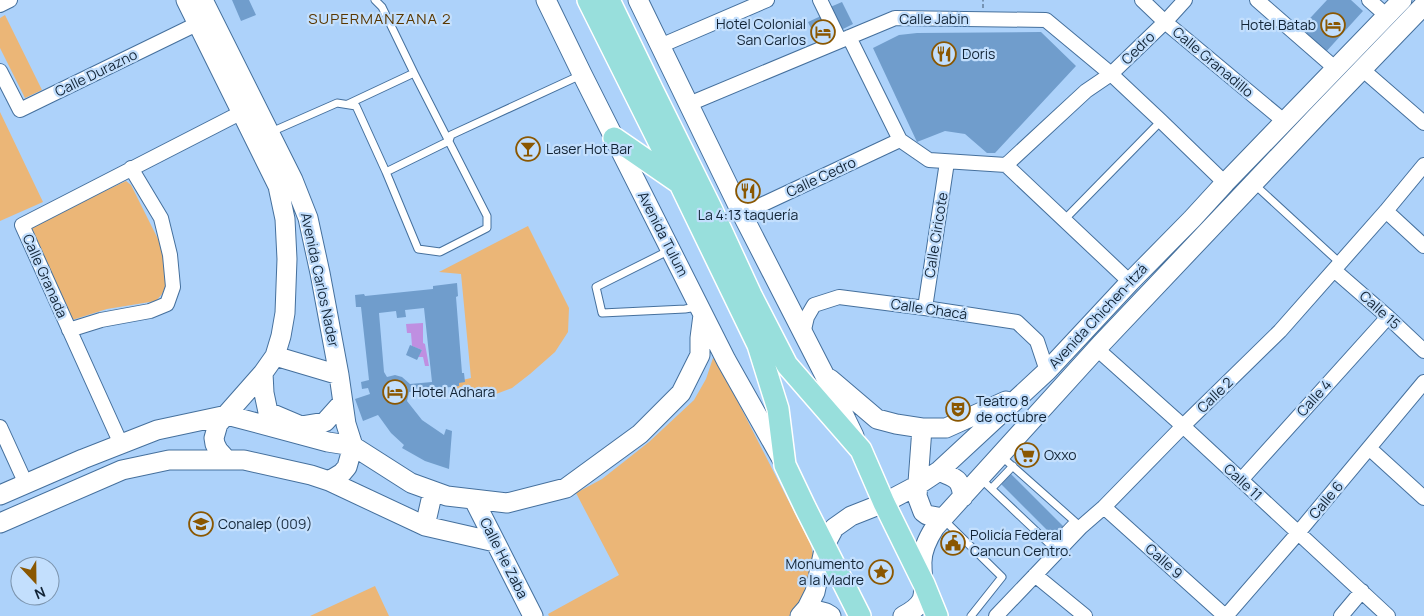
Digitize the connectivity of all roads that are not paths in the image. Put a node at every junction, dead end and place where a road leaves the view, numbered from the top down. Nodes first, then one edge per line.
1 (10, 0) edge
2 (186, 0) edge
3 (203, 0) edge
4 (375, 0) edge
5 (546, 0) edge
6 (588, 0) edge
7 (609, 0) edge
8 (638, 0) edge
9 (767, 0) edge
10 (820, 0) edge
11 (1142, 0) edge
12 (1185, 0) edge
13 (1257, 0) edge
14 (1369, 0) edge
15 (1402, 0) edge
16 (0, 5) edge
17 (1424, 5) edge
18 (1387, 16) junction
19 (205, 20) junction
20 (1165, 22) junction
21 (844, 39) junction
22 (1364, 40) junction
23 (660, 46) junction
24 (1379, 52) junction
25 (1336, 69) junction
26 (1363, 70) junction
27 (0, 71) edge
28 (414, 73) junction
29 (582, 74) junction
30 (1110, 74) junction
31 (348, 104) junction
32 (688, 104) junction
33 (249, 109) junction
34 (1161, 121) junction
35 (1285, 122) junction
36 (1424, 123) edge
37 (262, 136) junction
38 (614, 138) junction
39 (900, 140) junction
40 (449, 141) junction
41 (948, 162) junction
42 (1424, 164) edge
43 (1006, 165) junction
44 (131, 168) junction
45 (386, 172) junction
46 (1225, 183) junction
47 (1253, 183) junction
48 (680, 184) junction
49 (1386, 210) junction
50 (742, 214) junction
51 (1192, 219) junction
52 (1064, 220) junction
53 (1207, 232) junction
54 (1424, 246) edge
55 (670, 250) junction
56 (317, 256) junction
57 (287, 259) junction
58 (1337, 266) junction
59 (1130, 282) junction
60 (925, 308) junction
61 (702, 311) junction
62 (1388, 317) junction
63 (69, 330) junction
64 (803, 334) junction
65 (1097, 349) junction
66 (1424, 351) edge
67 (275, 356) junction
68 (1048, 371) junction
69 (264, 373) junction
70 (824, 374) junction
71 (339, 375) junction
72 (1424, 382) edge
73 (1021, 394) junction
74 (342, 403) junction
75 (227, 414) junction
76 (1183, 426) junction
77 (0, 427) edge
78 (922, 428) junction
79 (121, 444) junction
80 (353, 446) junction
81 (1369, 448) junction
82 (861, 450) junction
83 (227, 460) junction
84 (1007, 460) junction
85 (785, 465) junction
86 (939, 471) junction
87 (1241, 480) junction
88 (329, 481) junction
89 (986, 483) junction
90 (26, 484) junction
91 (918, 485) junction
92 (433, 491) junction
93 (0, 495) edge
94 (963, 497) junction
95 (1424, 498) edge
96 (474, 500) junction
97 (884, 503) junction
98 (1104, 507) junction
99 (943, 518) junction
100 (0, 523) edge
101 (1077, 524) junction
102 (425, 526) junction
103 (1298, 533) junction
104 (495, 542) junction
105 (825, 545) junction
106 (1054, 548) junction
107 (1035, 575) junction
108 (924, 584) junction
109 (1362, 591) junction
110 (803, 612) edge
111 (533, 616) edge
112 (831, 616) edge
113 (860, 616) edge
114 (903, 616) edge
115 (936, 616) edge
116 (971, 616) edge
117 (996, 616) edge
118 (1085, 616) edge
119 (1225, 616) edge
120 (1341, 616) edge
121 (1388, 616) edge

1 - 16 street
2 - 19 street, Avenida Carlos Nader
3 - 19 street, Avenida Carlos Nader
4 - 28 lane
5 - 29 street, Avenida Tulum
6 - 48 main road, Avenida Tulum
7 - 82 main road
8 - 23 street
9 - 23 street
10 - 21 street
11 - 20 street, Calle Granadillo
12 - 20 street, Cedro
13 - 25 street
14 - 18 street
15 - 18 street, Avenida Chichen-Itzá
17 - 24 street, Avenida Chichen-Itzá
18 - 22 street, Avenida Chichen-Itzá
19 - 27 street, Calle Durazno
19 - 33 street, Avenida Carlos Nader
20 - 30 street, Cedro
20 - 35 street, Calle Granadillo
21 - 30 street, Calle Jabin
21 - 32 street
21 - 39 street
22 - 24 street
22 - 25 street, Avenida Chichen-Itzá
23 - 32 street
24 - 26 street, Avenida Chichen-Itzá
25 - 35 street, Avenida Chichen-Itzá
26 - 36 street
26 - 47 street, Avenida Chichen-Itzá
28 - 31 lane
28 - 40 lane
29 - 38 street, Avenida Tulum
29 - 40 lane
30 - 34 street, Calle Jabin
30 - 43 street
31 - 37 lane
31 - 45 lane
32 - 50 street
33 - 37 street, Avenida Carlos Nader
33 - 44 street, Calle Granada
34 - 46 street, Calle Jabin
34 - 52 lane
35 - 46 street, Avenida Chichen-Itzá
37 - 56 street, Avenida Carlos Nader
37 - 57 street, Avenida Carlos Nader
38 - 48 main road
38 - 55 street, Avenida Tulum
39 - 41 street
39 - 50 street, Calle Cedro
40 - 45 lane
40 - 45 lane
41 - 43 street
41 - 60 street, Calle Ciricote
42 - 49 street, Calle 2
43 - 52 street
44 - 63 street, Calle Granada
44 - 63 street, Calle Granada
46 - 51 street, Avenida Chichen-Itzá
47 - 53 street, Avenida Chichen-Itzá
47 - 58 lane
48 - 85 main road, Avenida Tulum
49 - 54 street
49 - 58 street, Calle 2
50 - 64 street
51 - 53 street
51 - 59 street, Avenida Chichen-Itzá
52 - 59 street
53 - 65 street, Avenida Chichen-Itzá
55 - 61 street, Avenida Tulum
55 - 61 lane
56 - 57 street
56 - 71 street, Avenida Carlos Nader
57 - 67 street, Avenida Carlos Nader
58 - 62 street, Calle 15
58 - 76 street, Calle 2
59 - 68 street, Avenida Chichen-Itzá
60 - 64 street, Calle Chacá
60 - 68 street, Calle Chacá
61 - 85 street, Avenida Tulum
61 - 96 street
62 - 66 street, Calle 15
62 - 87 street, Calle 4
63 - 79 street, Calle Granada
64 - 70 street
65 - 76 street, Calle 11
65 - 84 street, Avenida Chichen-Itzá
67 - 69 street, Avenida Carlos Nader
67 - 71 street
68 - 73 street, Avenida Chichen-Itzá
69 - 74 street
69 - 75 street, Avenida Carlos Nader
70 - 78 street
70 - 82 street
71 - 74 street, Avenida Carlos Nader
72 - 81 street, Calle 6
73 - 78 street
73 - 86 street, Avenida Chichen-Itzá
74 - 80 street, Avenida Carlos Nader
75 - 79 street
75 - 80 street
75 - 83 street, Avenida Carlos Nader
76 - 87 street, Calle 11
76 - 98 street, Calle 2
77 - 90 street
78 - 91 street
79 - 90 street
80 - 88 street
80 - 92 street
81 - 95 street
81 - 103 street, Calle 6
82 - 97 main road
83 - 88 street
83 - 100 street
84 - 89 street, Avenida Chichen-Itzá
84 - 101 lane
85 - 105 main road, Avenida Tulum
86 - 91 street, Avenida Chichen-Itzá
86 - 94 street
87 - 103 street, Calle 11
88 - 102 street
89 - 94 street, Avenida Chichen-Itzá
89 - 106 lane
90 - 93 street
91 - 97 street, Avenida Chichen-Itzá
91 - 99 street
92 - 96 street
92 - 102 street
94 - 99 street, Avenida Chichen-Itzá
96 - 104 street, Calle He Zaba
97 - 105 street, Avenida Chichen-Itzá
97 - 108 main road
98 - 101 street, Calle 2
98 - 119 street, Calle 9
99 - 108 street, Avenida Chichen-Itzá
99 - 116 lane
101 - 106 street, Calle 2
102 - 104 street
103 - 109 street, Calle 11
103 - 119 street, Calle 6
104 - 111 street, Calle He Zaba
105 - 110 street, Avenida Chichen-Itzá
105 - 113 main road, Avenida Tulum
106 - 107 street, Calle 2
107 - 117 street, Calle 2
107 - 118 street
108 - 114 street, Avenida Chichen-Itzá
108 - 115 main road
109 - 120 street
109 - 121 street, Calle 11
110 - 112 street

